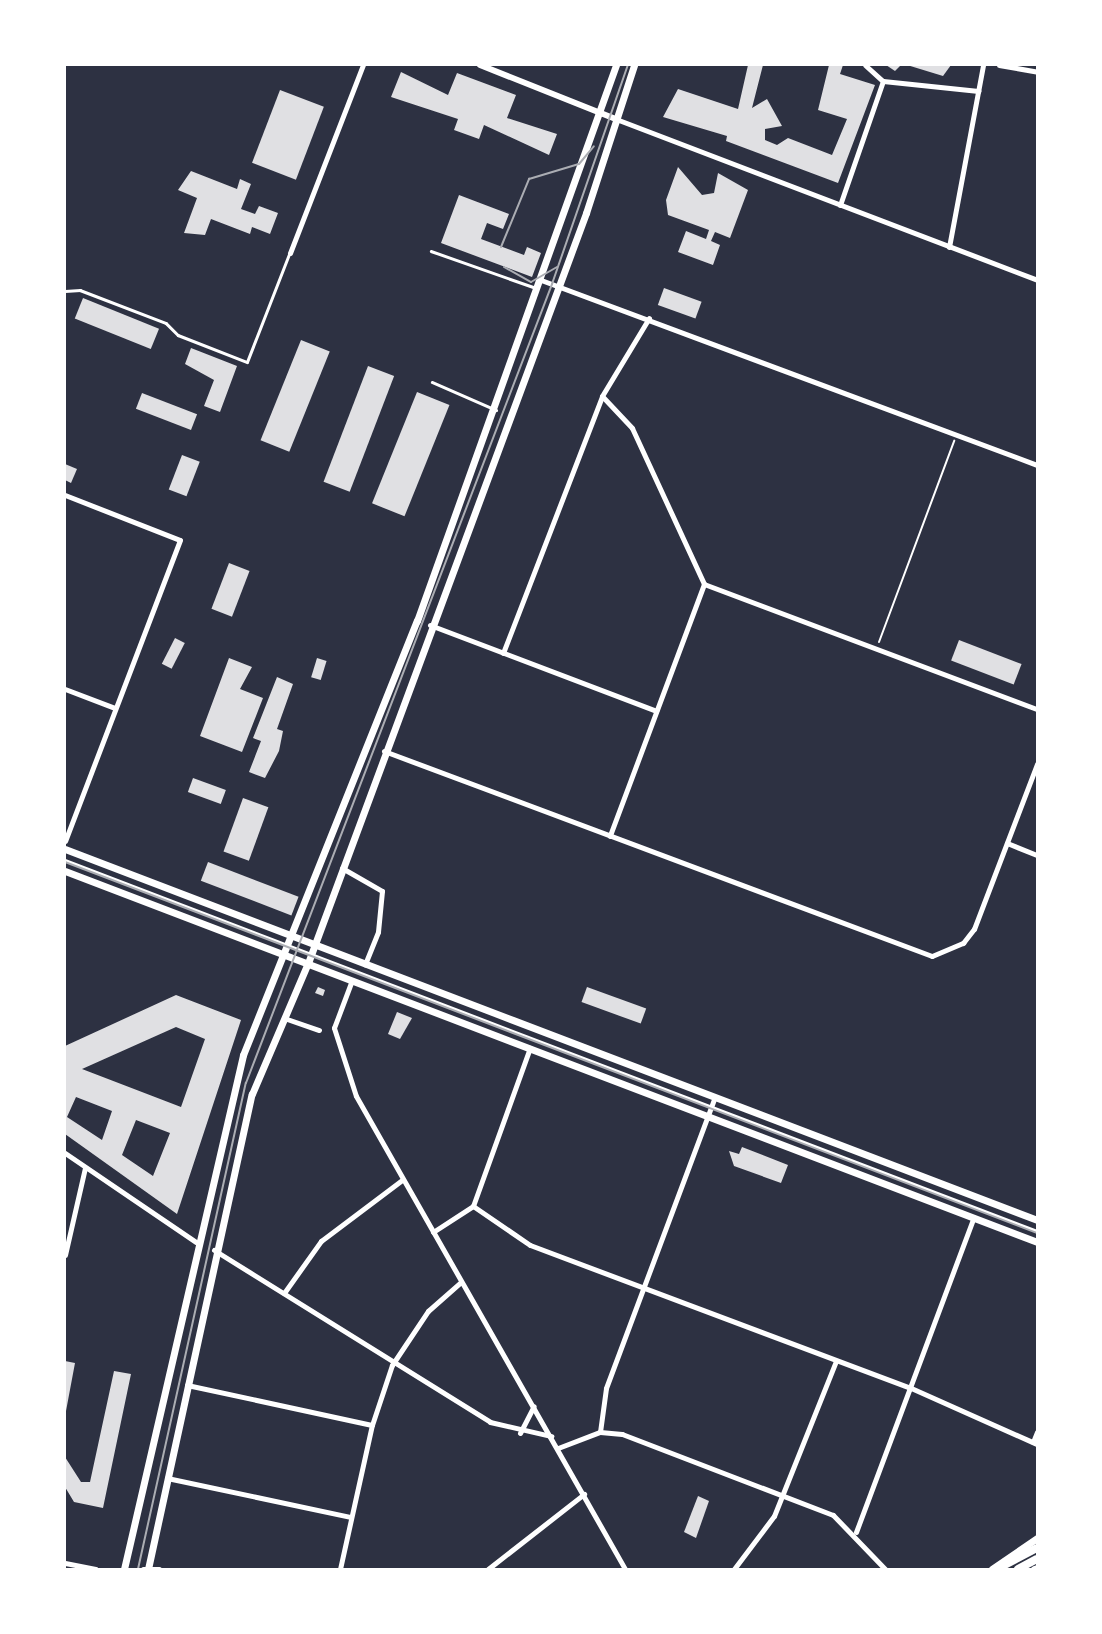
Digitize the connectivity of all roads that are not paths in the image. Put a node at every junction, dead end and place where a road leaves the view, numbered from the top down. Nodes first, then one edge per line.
1 (363, 65) edge
2 (480, 65) edge
3 (616, 65) edge
4 (634, 65) edge
5 (865, 65) edge
6 (983, 65) edge
7 (999, 65) edge
8 (1037, 72) edge
9 (883, 81) junction
10 (978, 91) junction
11 (598, 112) junction
12 (616, 119) junction
13 (840, 205) junction
14 (949, 247) junction
15 (431, 251) dead end
16 (290, 253) joint
17 (541, 280) junction
18 (1037, 280) edge
19 (558, 286) junction
20 (538, 289) junction
21 (65, 291) edge
22 (649, 318) junction
23 (432, 382) dead end
24 (602, 396) junction
25 (496, 410) junction
26 (1037, 465) edge
27 (65, 495) edge
28 (704, 584) junction
29 (430, 625) junction
30 (503, 653) junction
31 (65, 689) edge
32 (116, 708) junction
33 (1037, 709) edge
34 (656, 711) junction
35 (384, 751) junction
36 (1037, 764) edge
37 (610, 836) junction
38 (65, 841) edge
39 (1007, 843) junction
40 (65, 849) edge
41 (1037, 855) edge
42 (65, 860) edge
43 (341, 868) junction
44 (65, 871) edge
45 (292, 936) junction
46 (314, 944) junction
47 (288, 946) junction
48 (283, 955) junction
49 (309, 959) junction
50 (365, 964) junction
51 (352, 980) junction
52 (284, 1018) junction
53 (334, 1028) junction
54 (530, 1048) junction
55 (713, 1103) junction
56 (708, 1117) junction
57 (65, 1153) edge
58 (85, 1168) junction
59 (402, 1180) junction
60 (473, 1206) junction
61 (974, 1216) junction
62 (1037, 1220) edge
63 (1037, 1231) edge
64 (433, 1232) junction
65 (196, 1242) junction
66 (1037, 1242) edge
67 (214, 1250) junction
68 (65, 1255) edge
69 (461, 1282) junction
70 (643, 1287) junction
71 (284, 1293) junction
72 (836, 1361) junction
73 (392, 1365) junction
74 (186, 1385) junction
75 (911, 1388) junction
76 (534, 1406) junction
77 (372, 1425) junction
78 (600, 1432) junction
79 (1037, 1432) edge
80 (520, 1433) junction
81 (551, 1436) junction
82 (1035, 1443) edge
83 (558, 1448) junction
84 (167, 1478) junction
85 (584, 1494) junction
86 (783, 1495) junction
87 (350, 1517) junction
88 (856, 1532) junction
89 (1037, 1538) edge
90 (1037, 1548) edge
91 (1037, 1559) edge
92 (65, 1563) edge
93 (95, 1569) edge
94 (124, 1569) edge
95 (146, 1569) edge
96 (159, 1569) edge
97 (340, 1569) edge
98 (488, 1569) edge
99 (625, 1569) edge
100 (734, 1569) edge
101 (885, 1569) edge
102 (994, 1569) edge
103 (1018, 1569) edge

1 - 16 street
2 - 11 street
3 - 11 main road
4 - 12 main road
5 - 9 street
6 - 10 street
7 - 8 street
9 - 10 street
9 - 13 street
10 - 14 street
11 - 12 street
11 - 17 main road
12 - 13 street
12 - 19 main road
13 - 14 street
14 - 18 street
15 - 20 lane
16 - 21 lane
17 - 19 street
17 - 20 main road
19 - 22 street
19 - 29 main road
20 - 25 main road
22 - 24 street
22 - 26 street
23 - 25 lane
24 - 28 street
24 - 30 street
25 - 45 main road
27 - 32 street
28 - 33 street
28 - 34 street
29 - 30 street
29 - 35 main road
30 - 34 street
31 - 32 street
32 - 38 street
34 - 37 street
35 - 37 street
35 - 43 main road
36 - 39 street
37 - 39 street
39 - 41 street
40 - 45 main road
42 - 47 lane
43 - 46 main road
43 - 50 street
44 - 48 main road
45 - 46 main road
45 - 47 main road
46 - 49 main road
46 - 50 main road
47 - 48 main road
47 - 49 lane
48 - 49 main road
48 - 65 main road
49 - 51 main road
49 - 52 main road
49 - 55 lane
50 - 55 main road
51 - 53 street
51 - 54 main road
52 - 53 street
52 - 67 main road
53 - 59 street
54 - 56 main road
54 - 60 street
55 - 56 street
55 - 62 main road
55 - 63 lane
56 - 61 main road
56 - 70 street
57 - 58 street
58 - 65 street
58 - 68 street
59 - 64 street
59 - 71 street
60 - 64 street
60 - 70 street
61 - 66 main road
61 - 75 street
64 - 69 street
65 - 94 main road
67 - 71 street
67 - 74 main road
69 - 73 street
69 - 76 street
70 - 72 street
70 - 78 street
71 - 73 street
72 - 75 street
72 - 86 street
73 - 77 street
73 - 80 street
74 - 77 street
74 - 84 main road
75 - 82 street
75 - 88 street
76 - 80 street
76 - 81 street
77 - 87 street
78 - 83 street
78 - 86 street
79 - 82 street
80 - 81 street
81 - 83 street
83 - 85 street
84 - 87 street
84 - 95 main road
85 - 98 street
85 - 99 street
86 - 88 street
86 - 100 street
87 - 97 street
88 - 101 street
89 - 102 main road
90 - 102 highway
91 - 103 highway
92 - 93 street
95 - 96 street

